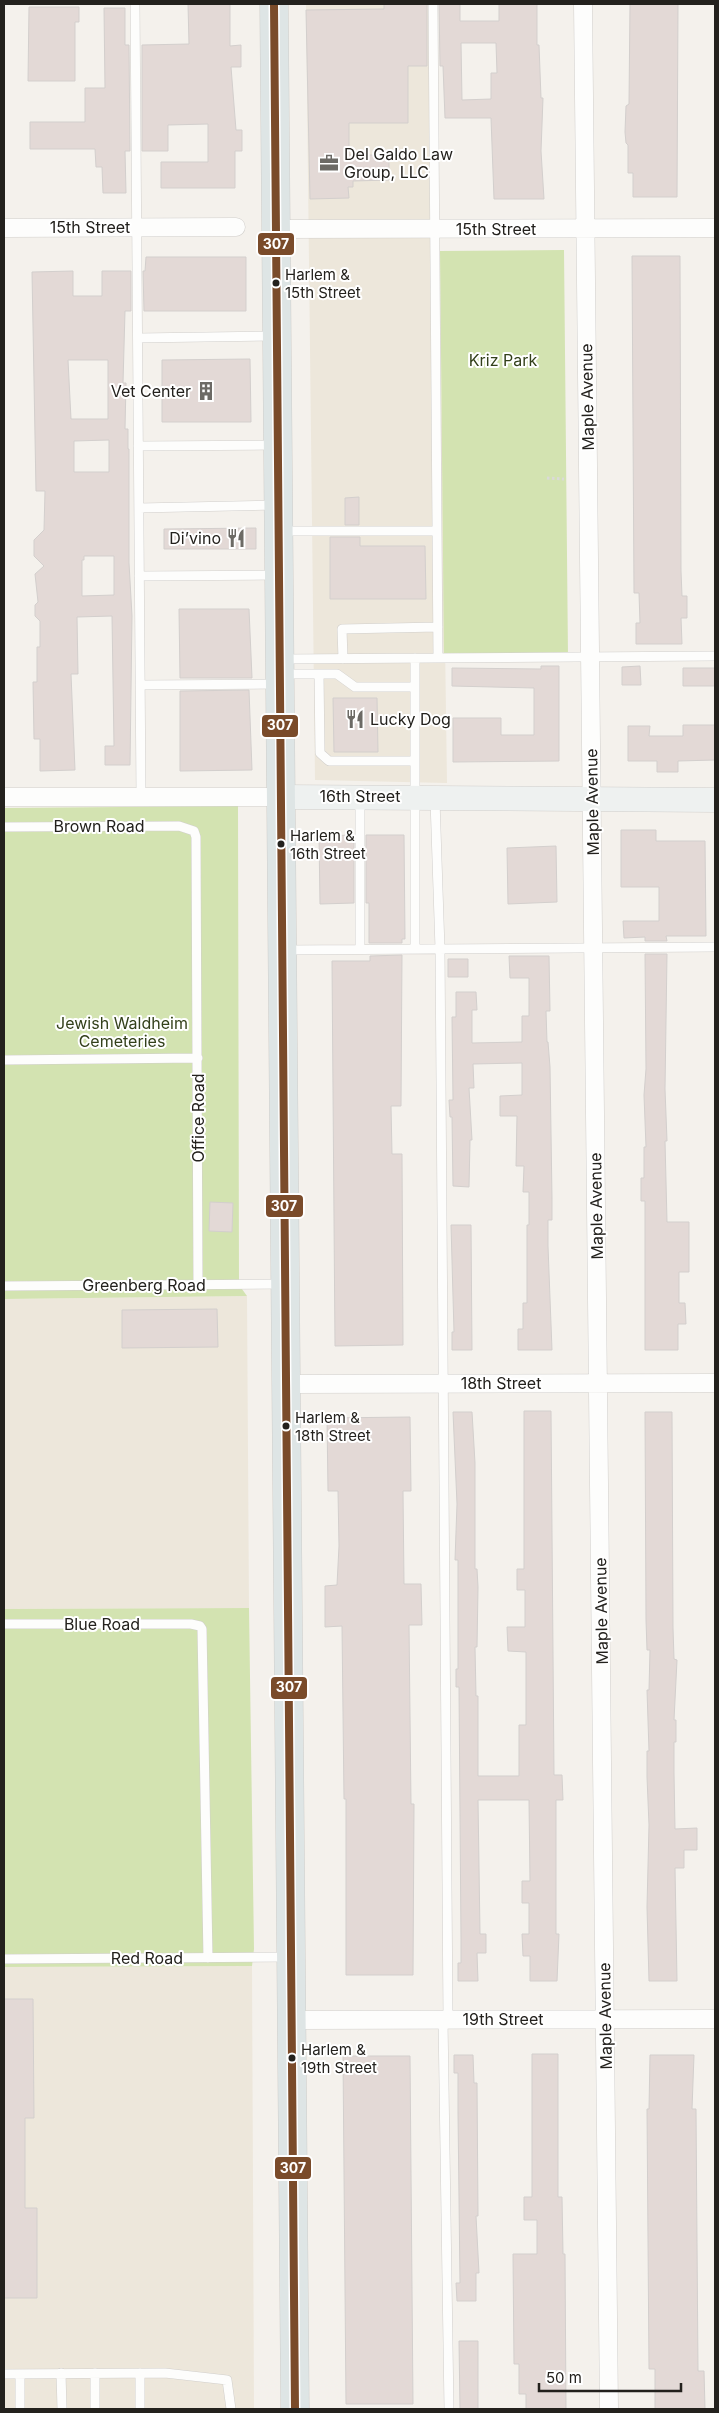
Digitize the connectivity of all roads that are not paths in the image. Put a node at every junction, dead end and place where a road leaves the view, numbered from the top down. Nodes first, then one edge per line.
1 (135, 4) edge
2 (274, 4) edge
3 (433, 4) edge
4 (583, 4) edge
5 (236, 226) dead end
6 (137, 227) junction
7 (4, 228) edge
8 (715, 228) edge
9 (276, 229) junction
10 (435, 229) junction
11 (586, 229) junction
12 (277, 336) junction
13 (138, 338) junction
14 (278, 445) junction
15 (138, 446) junction
16 (278, 505) junction
17 (139, 508) junction
18 (279, 531) junction
19 (437, 531) junction
20 (279, 575) junction
21 (139, 576) junction
22 (438, 627) junction
23 (715, 656) edge
24 (590, 657) junction
25 (415, 658) junction
26 (438, 658) junction
27 (343, 659) junction
28 (280, 672) junction
29 (319, 674) junction
30 (140, 686) junction
31 (415, 687) junction
32 (415, 761) junction
33 (141, 796) junction
34 (360, 796) junction
35 (4, 797) edge
36 (281, 797) junction
37 (425, 797) junction
38 (592, 799) junction
39 (715, 800) edge
40 (4, 827) edge
41 (194, 831) joint
42 (715, 947) edge
43 (594, 948) junction
44 (360, 949) junction
45 (415, 949) junction
46 (440, 949) junction
47 (282, 950) junction
48 (198, 1058) junction
49 (4, 1060) edge
50 (285, 1284) junction
51 (198, 1285) junction
52 (4, 1286) edge
53 (598, 1383) junction
54 (715, 1383) edge
55 (286, 1384) junction
56 (444, 1384) junction
57 (4, 1624) edge
58 (291, 1957) junction
59 (208, 1958) junction
60 (4, 1959) edge
61 (605, 2019) junction
62 (715, 2019) edge
63 (291, 2020) junction
64 (445, 2020) junction
65 (95, 2373) junction
66 (140, 2373) junction
67 (4, 2374) edge
68 (20, 2374) junction
69 (62, 2374) junction
70 (20, 2409) edge
71 (62, 2409) edge
72 (95, 2409) edge
73 (140, 2409) edge
74 (231, 2409) edge
75 (294, 2409) edge
76 (450, 2409) edge
77 (610, 2409) edge

1 - 6 lane
2 - 9 main road
3 - 10 lane
4 - 11 street, Maple Avenue
5 - 6 street, 15th Street
6 - 7 street, 15th Street
6 - 13 lane
8 - 11 street, 15th Street
9 - 10 street, 15th Street
9 - 12 main road
10 - 11 street, 15th Street
10 - 19 lane
11 - 24 street, Maple Avenue
12 - 13 lane
12 - 14 main road
13 - 15 lane
14 - 15 lane
14 - 16 main road
15 - 17 lane
16 - 17 lane
16 - 18 main road
17 - 21 lane
18 - 19 lane
18 - 20 main road
19 - 22 lane
20 - 21 lane
20 - 28 main road
21 - 30 lane
22 - 26 lane
22 - 27 lane
23 - 24 lane
24 - 26 lane
24 - 38 street, Maple Avenue
25 - 26 lane
25 - 27 lane
25 - 31 lane
27 - 28 lane
28 - 29 lane
28 - 30 lane
28 - 36 main road
29 - 31 lane
29 - 32 lane
30 - 33 lane
31 - 32 lane
32 - 37 lane
33 - 35 street, 16th Street
33 - 36 street, 16th Street
34 - 36 street, 16th Street
34 - 37 street, 16th Street
34 - 44 lane
36 - 47 main road
37 - 38 street, 16th Street
37 - 45 lane
37 - 46 lane
38 - 39 street, 16th Street
38 - 43 street, Maple Avenue
40 - 41 lane, Brown Road
41 - 48 lane, Office Road
42 - 43 lane
43 - 46 lane
43 - 53 street, Maple Avenue
44 - 45 lane
44 - 47 lane
45 - 46 lane
46 - 56 lane
47 - 50 main road
48 - 49 lane
48 - 51 lane, Office Road
50 - 51 lane, Greenberg Road
50 - 55 main road
51 - 52 lane, Greenberg Road
53 - 54 street, 18th Street
53 - 56 street, 18th Street
53 - 61 street, Maple Avenue
55 - 56 street, 18th Street
55 - 58 main road
56 - 64 lane
57 - 59 lane, Blue Road
58 - 59 lane, Red Road
58 - 63 main road
59 - 60 lane, Red Road
61 - 62 street, 19th Street
61 - 64 street, 19th Street
61 - 77 street, Maple Avenue
63 - 64 street, 19th Street
63 - 75 main road
64 - 76 lane
65 - 66 lane
65 - 69 lane
65 - 72 lane
66 - 73 lane
66 - 74 lane
67 - 68 lane
68 - 69 lane
68 - 70 lane
69 - 71 lane

